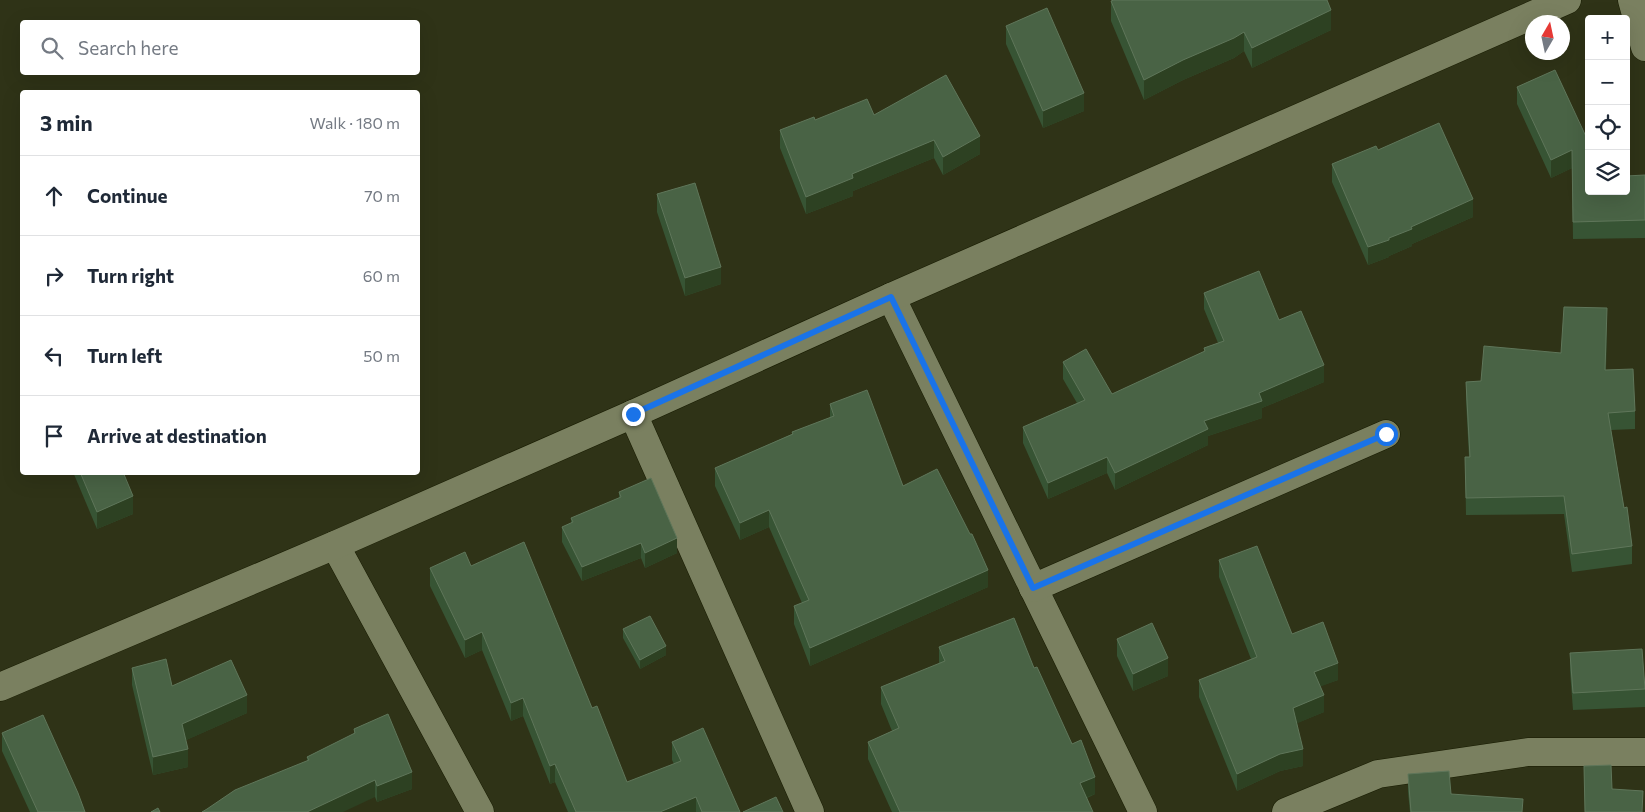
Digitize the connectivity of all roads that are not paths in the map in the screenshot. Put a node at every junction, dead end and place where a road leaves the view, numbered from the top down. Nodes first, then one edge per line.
1 (1567, 0) edge
2 (1632, 0) edge
3 (1645, 47) edge
4 (891, 297) junction
5 (633, 414) junction
6 (1386, 434) dead end
7 (335, 545) junction
8 (1033, 588) junction
9 (0, 687) edge
10 (1645, 752) edge
11 (471, 809) edge
12 (810, 812) edge
13 (1143, 812) edge
14 (1286, 812) edge

1 - 4 street
2 - 3 street
4 - 5 street
4 - 8 street
5 - 7 street
5 - 12 street
6 - 8 street
7 - 9 street
7 - 11 street
8 - 13 street
10 - 14 street

